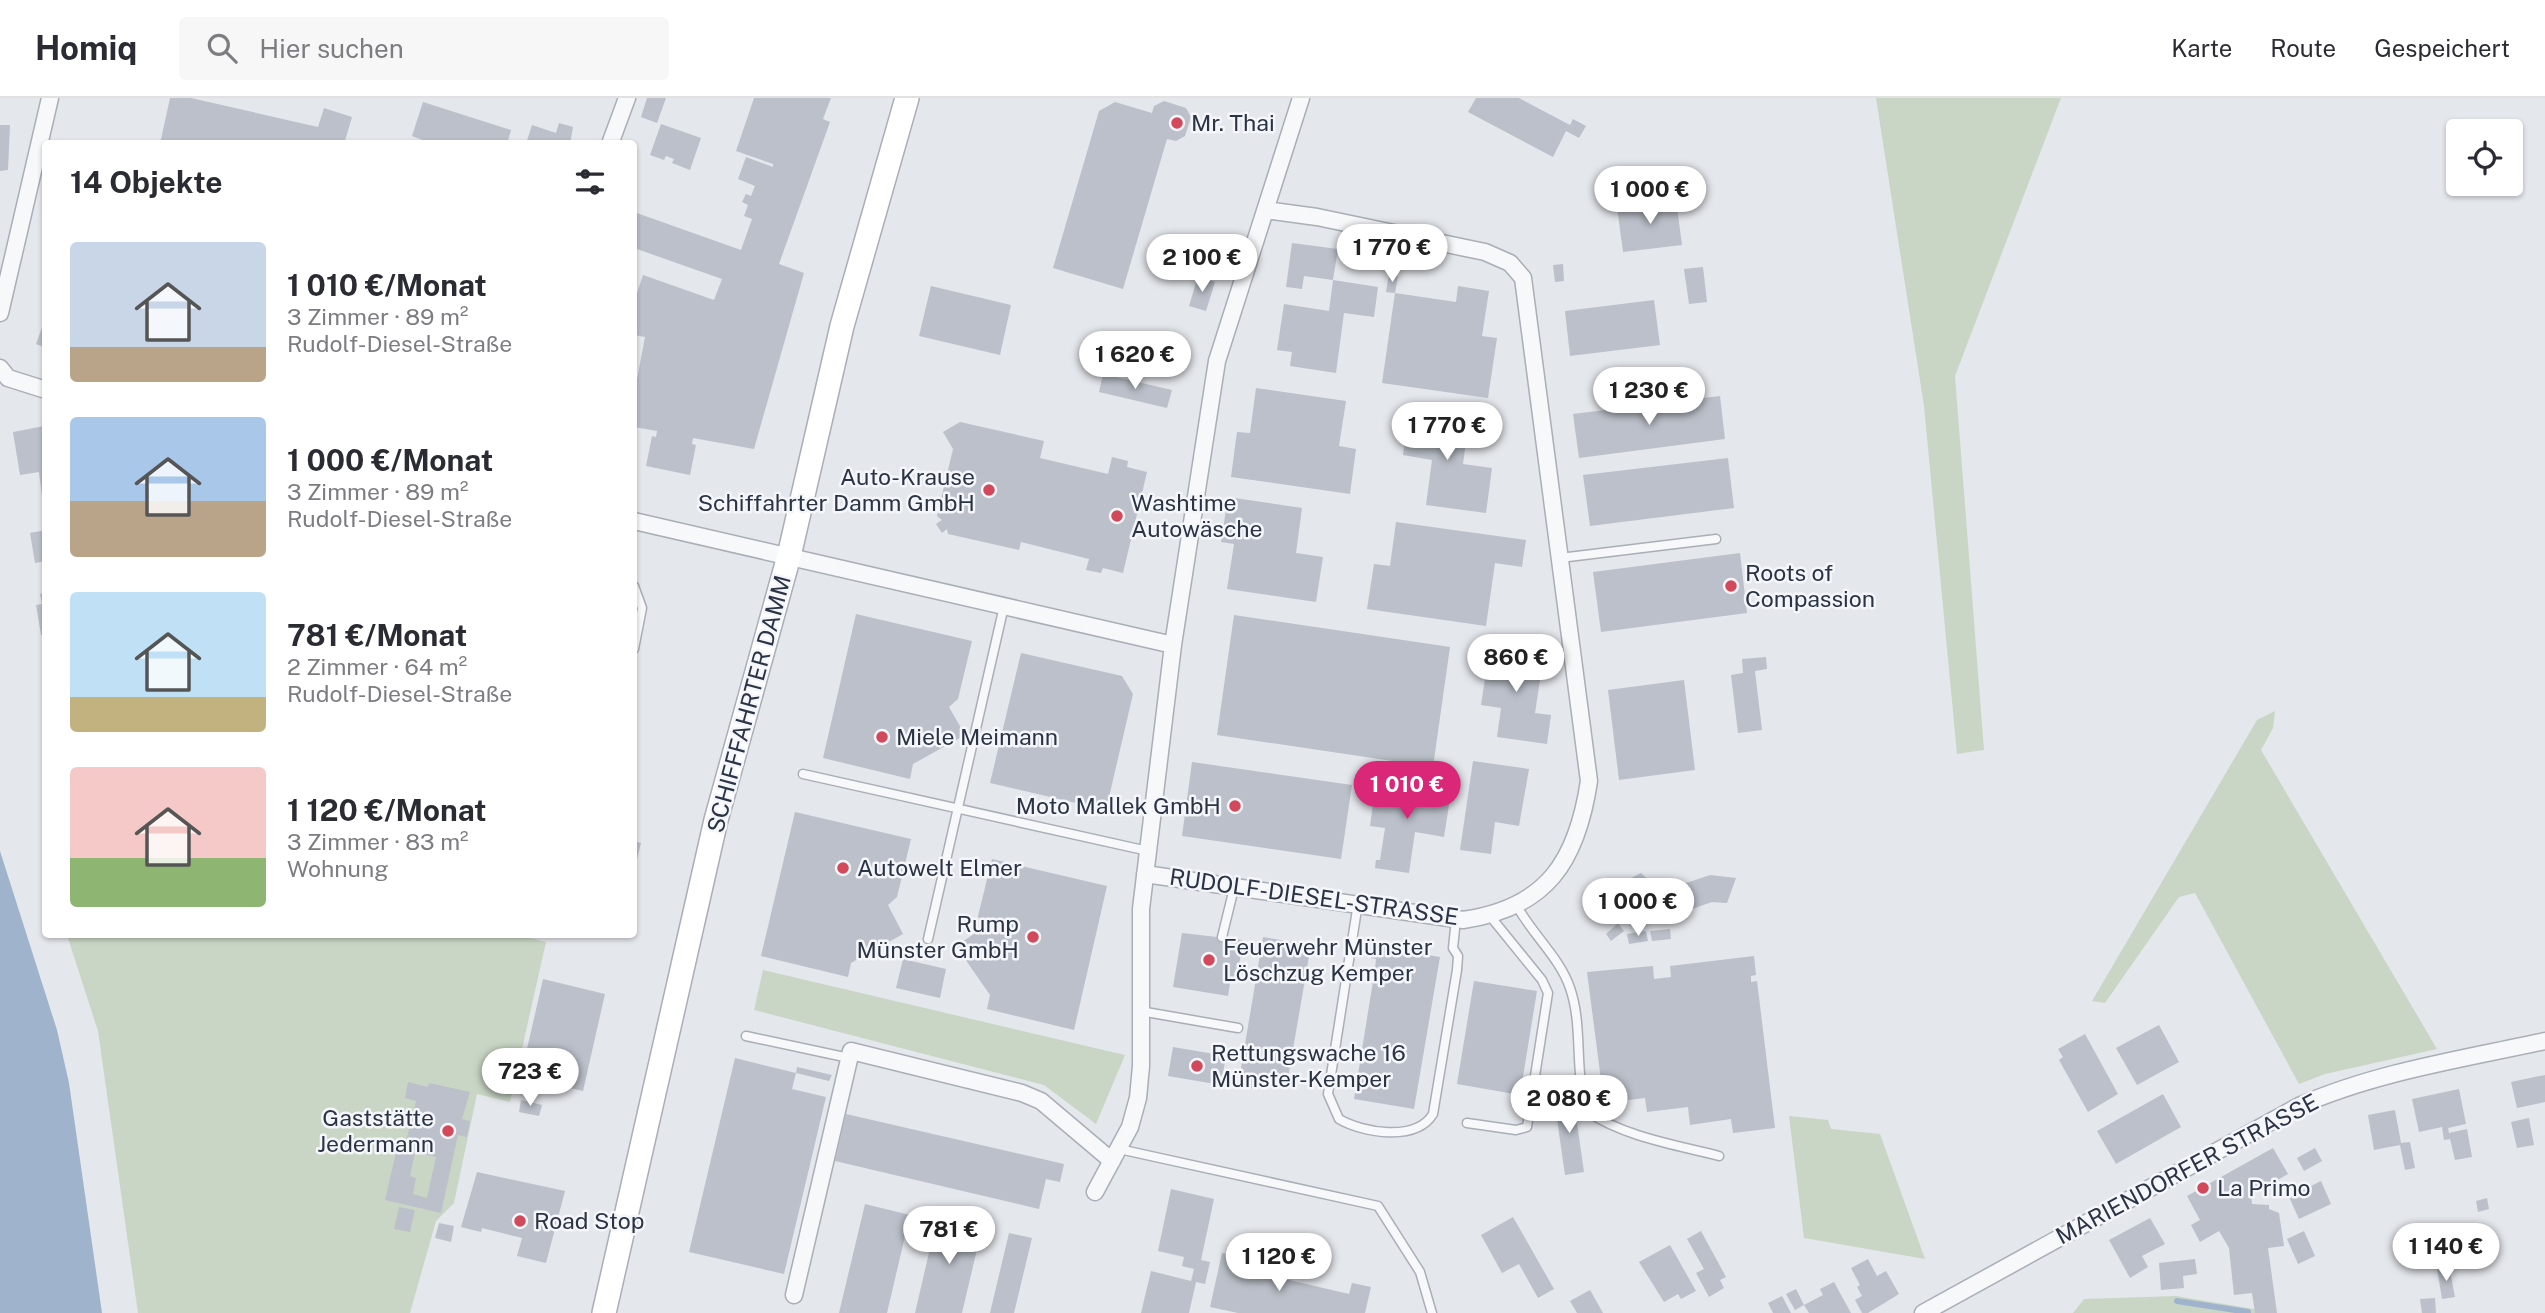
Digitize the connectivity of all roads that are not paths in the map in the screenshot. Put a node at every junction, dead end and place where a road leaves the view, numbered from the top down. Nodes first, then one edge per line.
1 (50, 98) edge
2 (627, 98) edge
3 (907, 98) edge
4 (1301, 98) edge
5 (611, 140) edge
6 (1265, 210) junction
7 (0, 313) edge
8 (0, 368) edge
9 (42, 389) edge
10 (637, 522) edge
11 (1716, 539) dead end
12 (789, 556) junction
13 (1560, 558) junction
14 (637, 594) edge
15 (1004, 606) junction
16 (637, 634) edge
17 (1173, 645) junction
18 (803, 774) dead end
19 (957, 810) junction
20 (1148, 851) junction
21 (1145, 873) junction
22 (1235, 884) junction
23 (1358, 903) junction
24 (1517, 906) junction
25 (1490, 916) junction
26 (1456, 919) junction
27 (1222, 937) dead end
28 (928, 939) dead end
29 (1140, 1011) junction
30 (1238, 1028) dead end
31 (746, 1036) dead end
32 (2545, 1041) edge
33 (849, 1058) junction
34 (1467, 1123) dead end
35 (1115, 1155) junction
36 (1719, 1156) dead end
37 (1095, 1192) dead end
38 (794, 1295) dead end
39 (604, 1313) edge
40 (1432, 1313) edge
41 (1923, 1313) edge

1 - 7 street
2 - 5 street
3 - 12 main road, SCHIFFFAHRTER DAMM
4 - 6 street, RUDOLF-DIESEL-STRASSE
6 - 13 street, RUDOLF-DIESEL-STRASSE
6 - 17 street, RUDOLF-DIESEL-STRASSE
8 - 9 street
10 - 12 street
11 - 13 lane
12 - 15 street
12 - 39 main road, SCHIFFFAHRTER DAMM
13 - 24 street, RUDOLF-DIESEL-STRASSE
14 - 16 lane
15 - 17 street
15 - 19 lane
17 - 20 street, RUDOLF-DIESEL-STRASSE
18 - 19 lane
19 - 20 lane
19 - 28 lane
20 - 21 street, RUDOLF-DIESEL-STRASSE
21 - 22 street, RUDOLF-DIESEL-STRASSE
21 - 29 street, RUDOLF-DIESEL-STRASSE
22 - 23 street, RUDOLF-DIESEL-STRASSE
22 - 27 lane
23 - 26 street, RUDOLF-DIESEL-STRASSE
23 - 26 lane
24 - 25 street, RUDOLF-DIESEL-STRASSE
24 - 36 lane
25 - 26 street, RUDOLF-DIESEL-STRASSE
25 - 34 lane
29 - 30 lane
29 - 35 street, RUDOLF-DIESEL-STRASSE
31 - 33 lane
32 - 41 street, MARIENDORFER STRASSE
33 - 35 street
33 - 38 street
35 - 37 street, RUDOLF-DIESEL-STRASSE
35 - 40 lane

